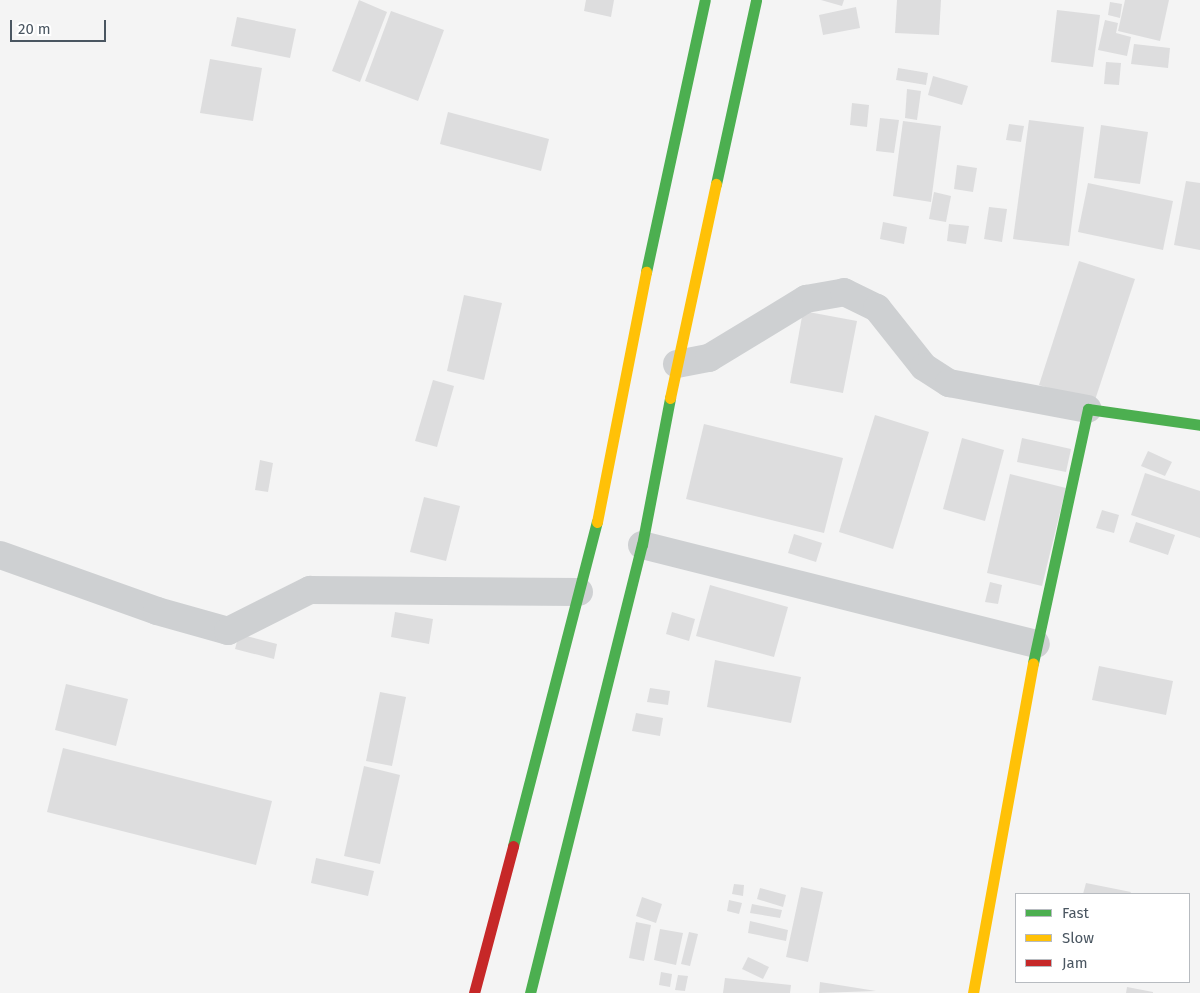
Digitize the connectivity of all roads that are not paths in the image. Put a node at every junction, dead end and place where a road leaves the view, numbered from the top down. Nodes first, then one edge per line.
1 (705, 0) edge
2 (756, 0) edge
3 (676, 364) junction
4 (1088, 409) junction
5 (1200, 425) edge
6 (642, 545) junction
7 (0, 555) edge
8 (579, 592) junction
9 (1036, 644) junction
10 (474, 993) edge
11 (530, 993) edge
12 (973, 993) edge

1 - 8 main road
2 - 3 main road
3 - 4 street
3 - 6 main road
4 - 5 main road
4 - 9 main road
6 - 9 street
6 - 11 main road
7 - 8 street
8 - 10 main road
9 - 12 main road

